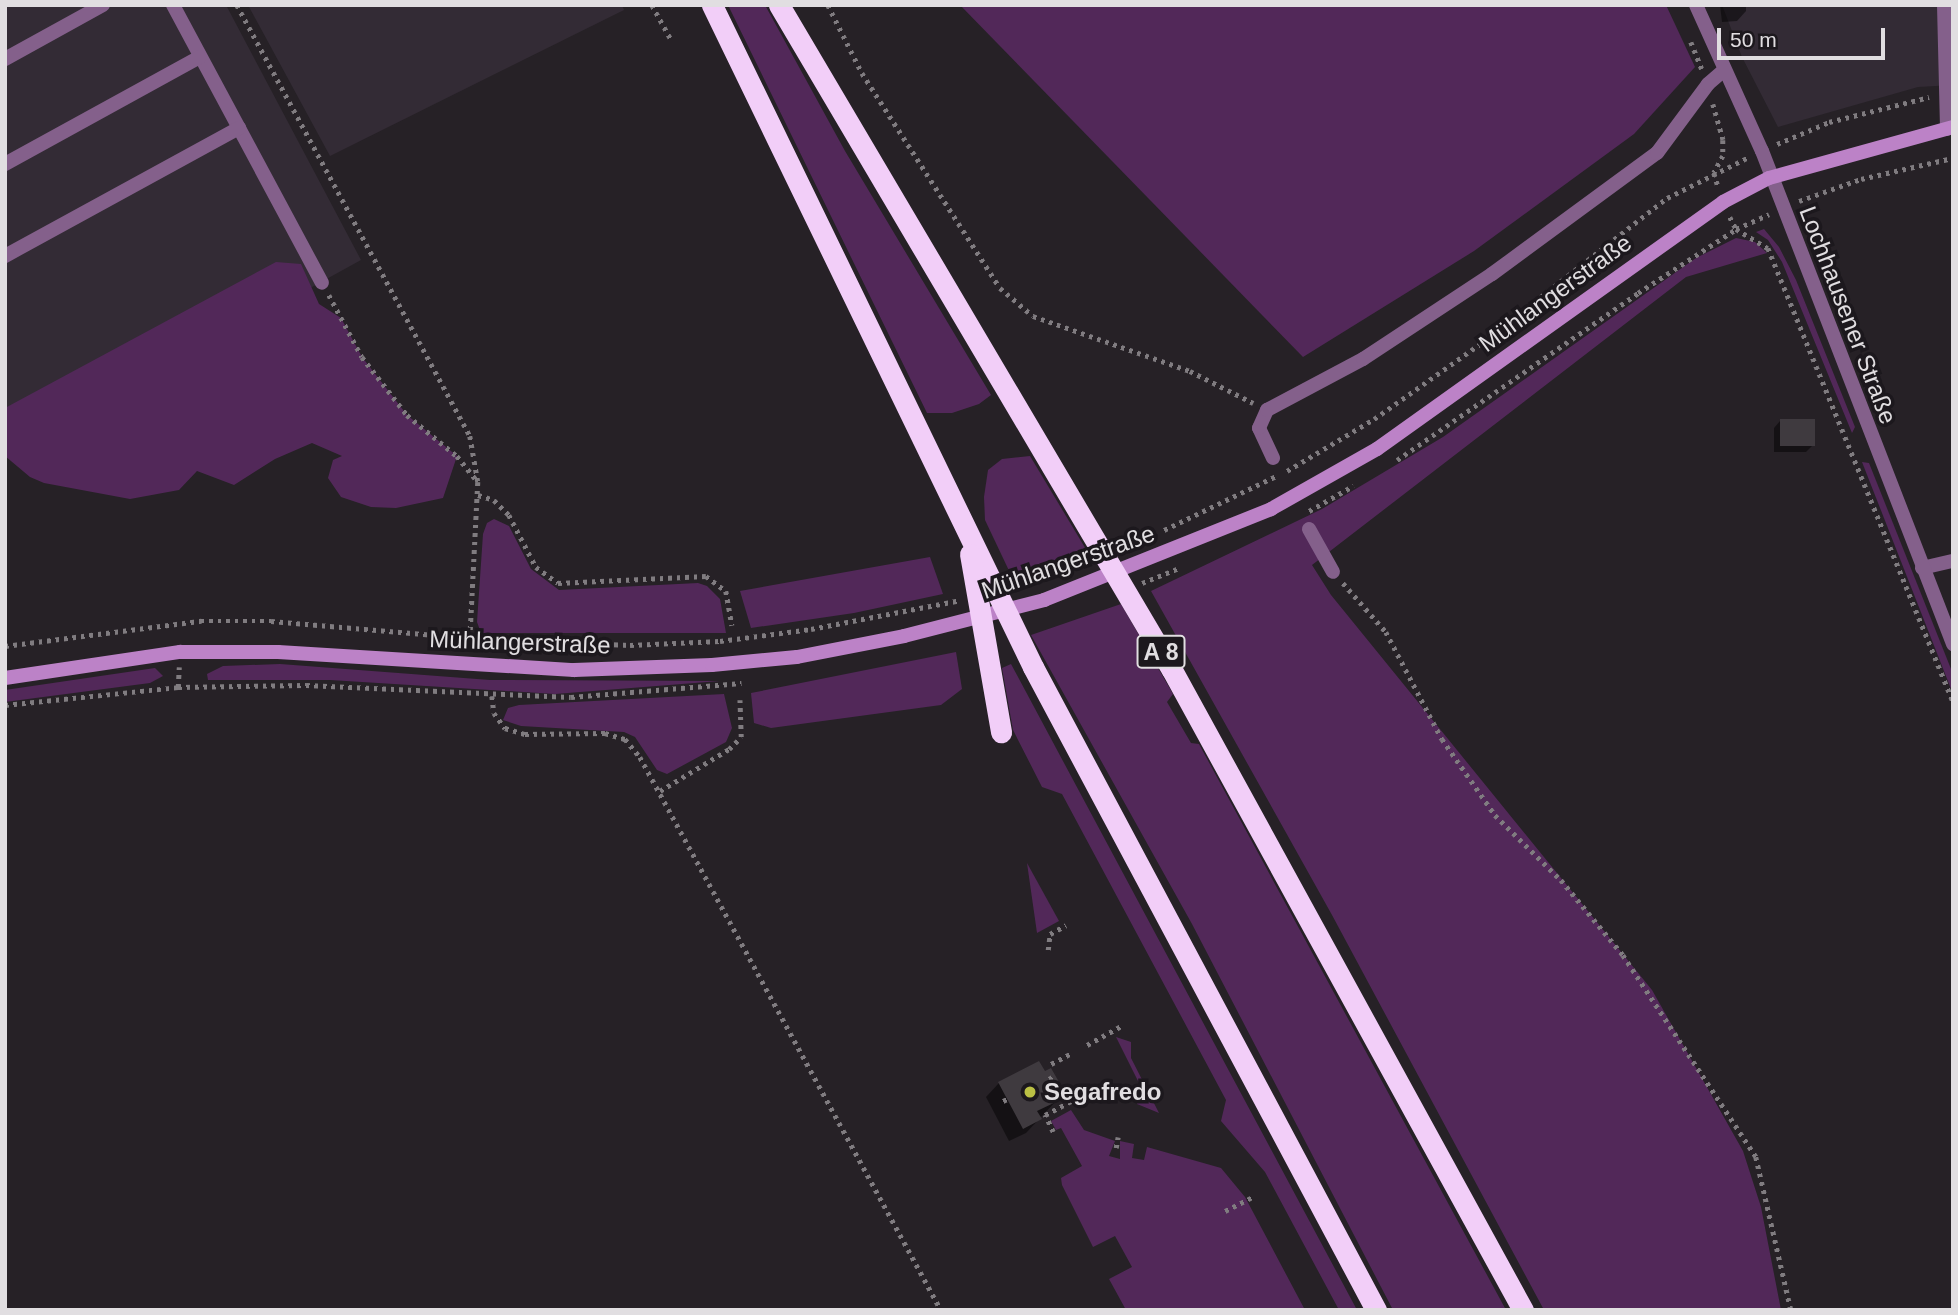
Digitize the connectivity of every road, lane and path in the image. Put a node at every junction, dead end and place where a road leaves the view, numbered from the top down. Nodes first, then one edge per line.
1 (103, 5) edge
2 (173, 5) edge
3 (237, 5) edge
4 (652, 5) edge
5 (712, 5) edge
6 (779, 5) edge
7 (828, 5) edge
8 (1696, 5) edge
9 (1944, 5) edge
10 (670, 38) dead end
11 (1689, 39) dead end
12 (200, 57) junction
13 (5, 59) edge
14 (1722, 72) junction
15 (1707, 84) junction
16 (1945, 95) junction
17 (240, 128) junction
18 (1950, 128) edge
19 (1762, 151) junction
20 (1953, 158) edge
21 (5, 164) edge
22 (1714, 173) junction
23 (1769, 178) junction
24 (1723, 202) junction
25 (1782, 207) junction
26 (5, 256) edge
27 (323, 283) joint
28 (1267, 410) junction
29 (1273, 458) dead end
30 (478, 482) junction
31 (478, 495) junction
32 (966, 528) junction
33 (1309, 529) dead end
34 (1155, 534) dead end
35 (1095, 558) dead end
36 (1953, 561) edge
37 (1922, 568) junction
38 (1333, 572) joint
39 (1006, 587) dead end
40 (969, 598) dead end
41 (732, 625) dead end
42 (470, 638) junction
43 (1953, 644) edge
44 (5, 646) edge
45 (5, 678) edge
46 (740, 699) dead end
47 (1953, 702) edge
48 (5, 705) edge
49 (1001, 733) dead end
50 (660, 791) junction
51 (1066, 925) dead end
52 (1048, 950) dead end
53 (1120, 1027) dead end
54 (1087, 1045) dead end
55 (1070, 1054) dead end
56 (1051, 1064) dead end
57 (1056, 1075) dead end
58 (1049, 1079) dead end
59 (1071, 1101) dead end
60 (1046, 1107) dead end
61 (1045, 1116) junction
62 (1053, 1132) dead end
63 (1118, 1137) dead end
64 (1116, 1148) dead end
65 (1252, 1197) dead end
66 (1225, 1211) dead end
67 (941, 1310) edge
68 (1376, 1310) edge
69 (1523, 1310) edge
70 (1791, 1310) edge

1 - 13 street
2 - 12 street
3 - 30 path
4 - 10 path
5 - 32 highway
6 - 69 highway, A 8
7 - 28 path
8 - 14 street, Lochhausener Straße
9 - 16 street
11 - 15 path
12 - 17 street
12 - 21 street
14 - 15 street
14 - 19 street, Lochhausener Straße
15 - 22 path
15 - 28 street
16 - 18 street
16 - 19 path
17 - 26 street
17 - 27 street
18 - 23 main road, Mühlangerstraße
19 - 22 path
19 - 23 street, Lochhausener Straße
20 - 25 path
22 - 24 path
22 - 34 path
23 - 24 main road, Mühlangerstraße
23 - 25 street, Lochhausener Straße
24 - 45 main road, Mühlangerstraße
24 - 47 path
25 - 37 street, Lochhausener Straße
27 - 30 path
28 - 29 street
30 - 31 path
31 - 41 path
31 - 42 path
32 - 49 highway
32 - 68 highway
33 - 38 street
35 - 39 path
36 - 37 street
37 - 43 street, Lochhausener Straße
38 - 70 path
40 - 42 path
42 - 44 path
46 - 50 path
48 - 50 path
50 - 67 path
51 - 52 path
53 - 54 path
55 - 56 path
57 - 58 path
59 - 61 path
60 - 61 path
61 - 62 path
63 - 64 path
65 - 66 path

